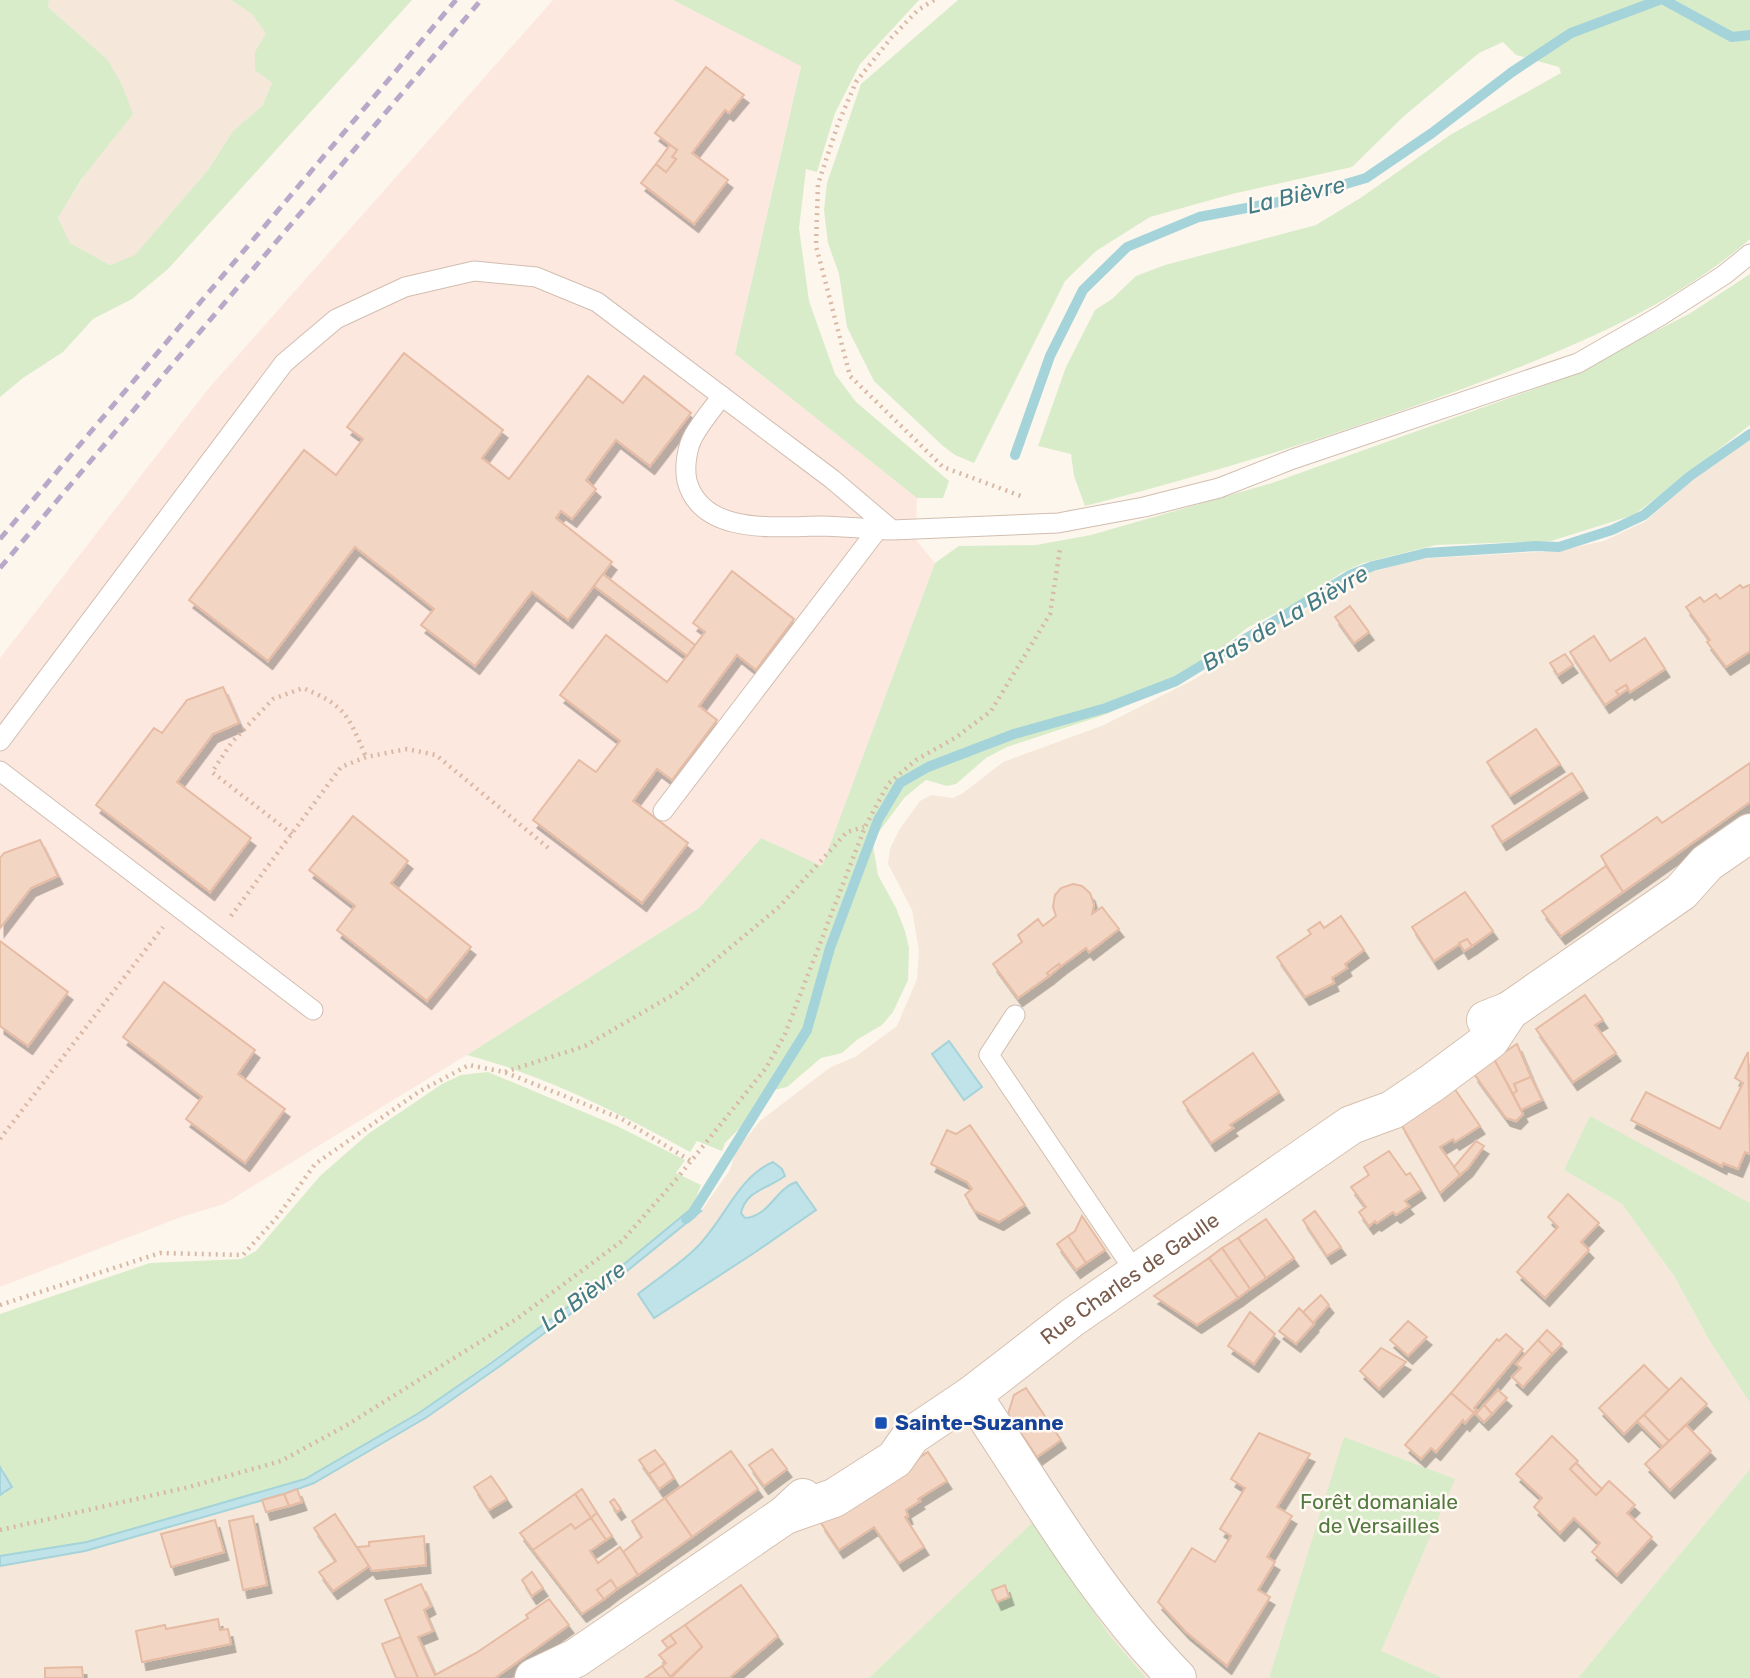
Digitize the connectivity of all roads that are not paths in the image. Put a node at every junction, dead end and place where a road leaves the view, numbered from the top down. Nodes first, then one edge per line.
1 (1750, 254) edge
2 (722, 396) junction
3 (885, 529) junction
4 (0, 741) edge
5 (0, 771) edge
6 (663, 811) dead end
7 (1750, 833) edge
8 (1750, 863) edge
9 (1681, 891) junction
10 (313, 1010) dead end
11 (1015, 1015) dead end
12 (1136, 1273) junction
13 (972, 1395) junction
14 (566, 1668) edge
15 (534, 1678) edge
16 (1177, 1678) edge

1 - 3 lane
2 - 3 lane
2 - 3 lane
2 - 4 lane
3 - 6 lane
5 - 10 lane
7 - 9 main road, Rue Charles de Gaulle
8 - 9 main road, Rue Charles de Gaulle
9 - 12 main road, Rue Charles de Gaulle
11 - 12 lane
12 - 13 main road, Rue Charles de Gaulle
13 - 14 main road, Rue Charles de Gaulle
13 - 16 main road
14 - 15 main road, Rue Charles de Gaulle

